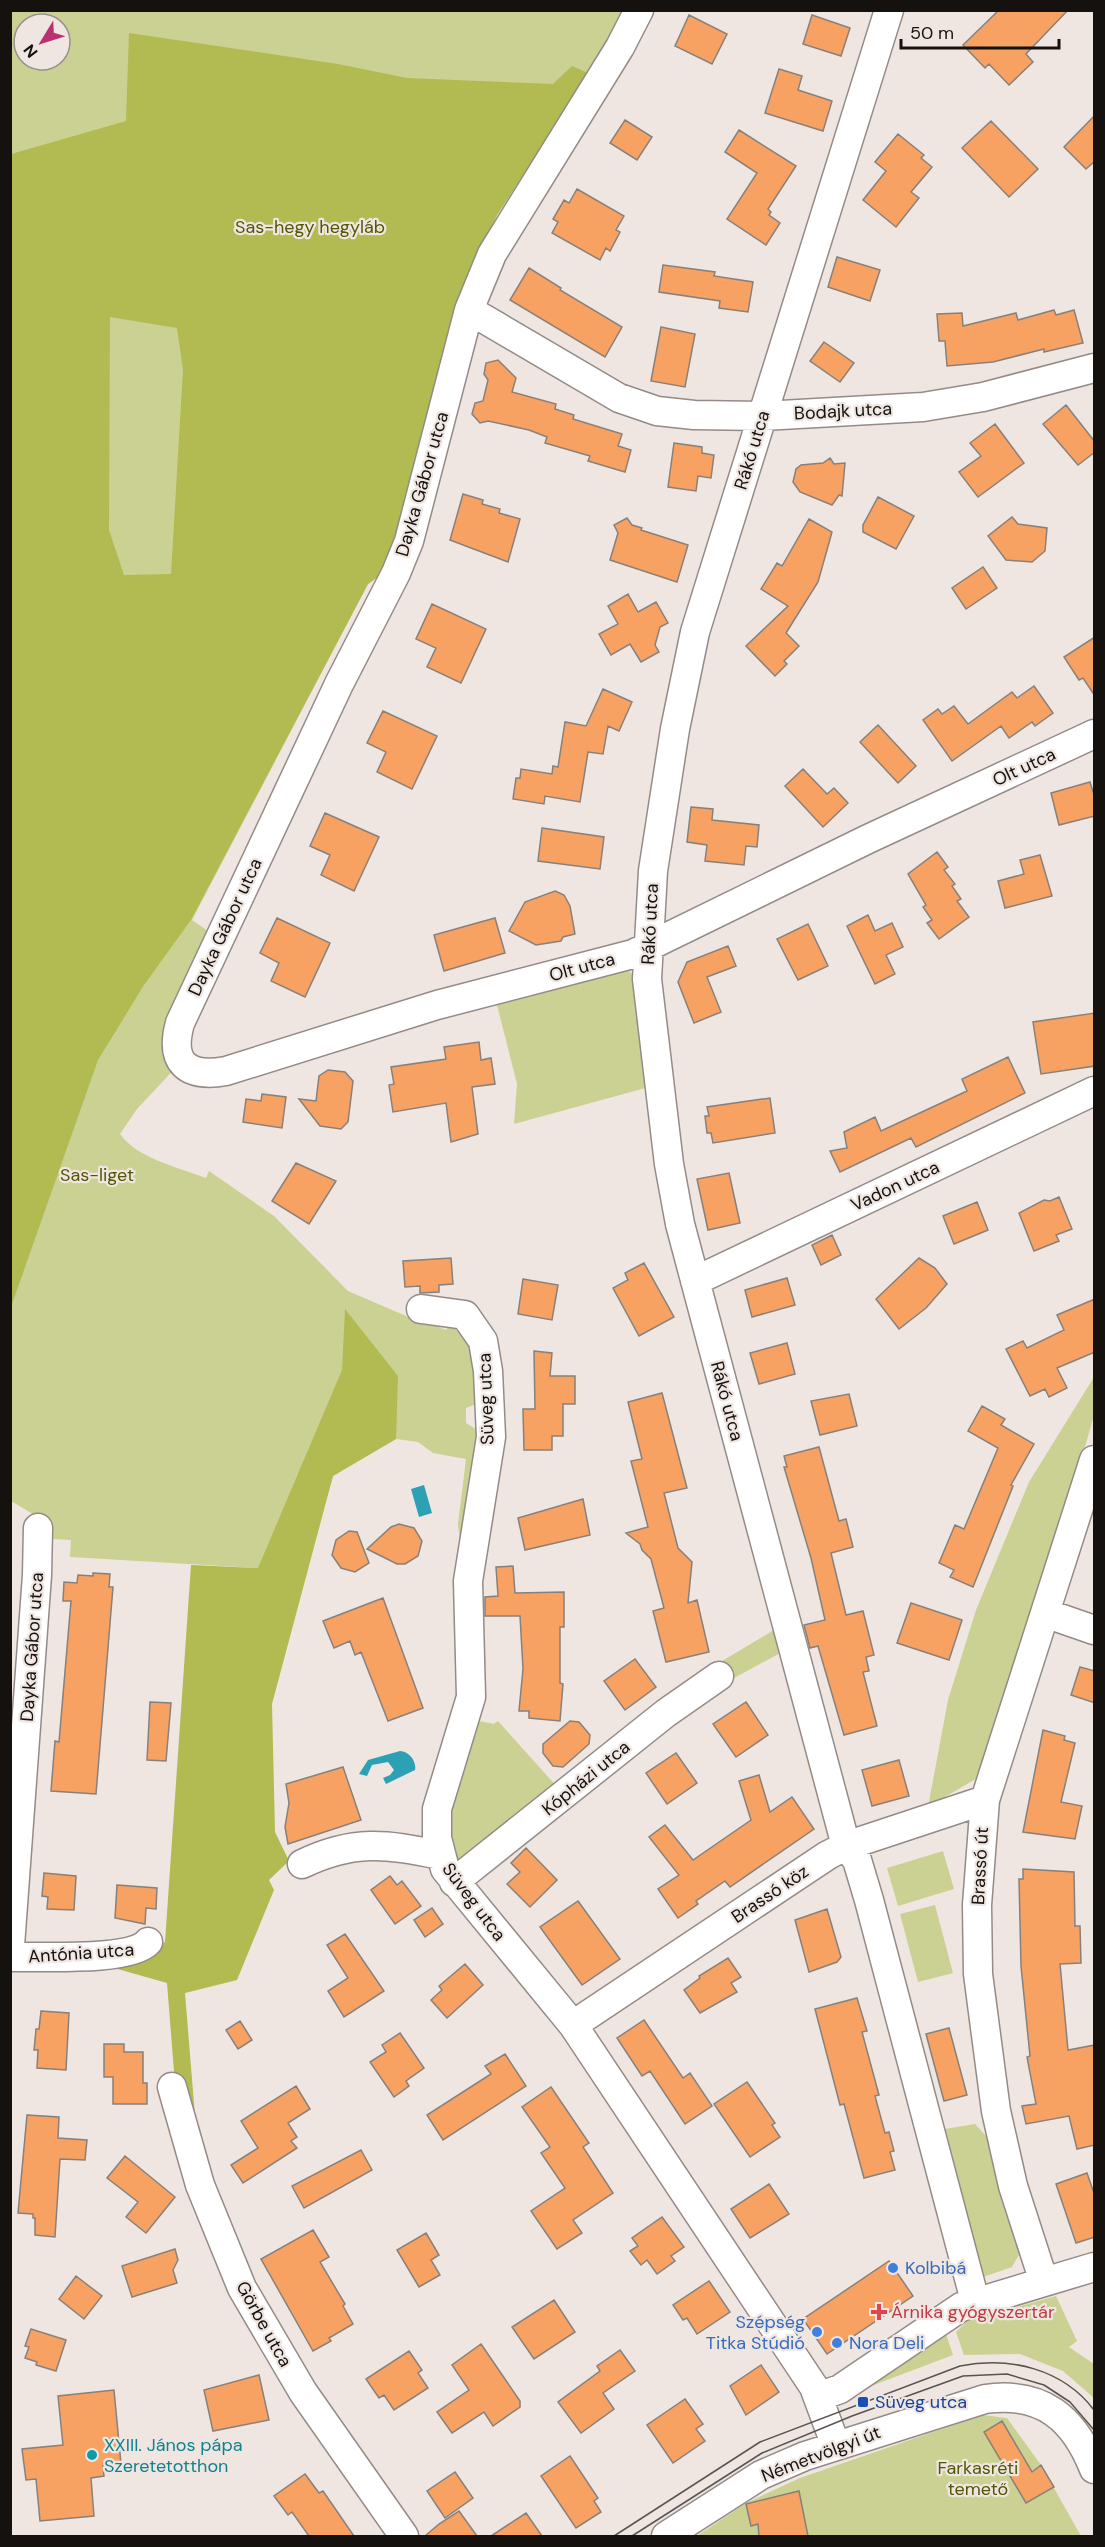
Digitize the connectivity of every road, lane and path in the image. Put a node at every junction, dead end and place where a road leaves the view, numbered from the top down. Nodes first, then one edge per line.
1 (639, 10) edge
2 (889, 10) edge
3 (469, 310) junction
4 (1095, 368) edge
5 (763, 416) junction
6 (1095, 734) edge
7 (649, 945) junction
8 (181, 1062) joint
9 (1095, 1091) edge
10 (695, 1281) junction
11 (421, 1309) dead end
12 (1095, 1460) edge
13 (38, 1528) dead end
14 (1045, 1612) junction
15 (1095, 1630) edge
16 (719, 1676) dead end
17 (985, 1800) junction
18 (846, 1846) junction
19 (440, 1855) junction
20 (302, 1864) dead end
21 (454, 1882) junction
22 (148, 1942) dead end
23 (10, 1946) edge
24 (10, 1957) edge
25 (573, 2025) junction
26 (171, 2087) dead end
27 (1095, 2267) edge
28 (1044, 2282) junction
29 (975, 2301) junction
30 (819, 2397) junction
31 (836, 2446) junction
32 (1095, 2469) edge
33 (404, 2536) edge
34 (666, 2536) edge

1 - 3 street, Dayka Gábor utca
2 - 5 street, Rákó utca
3 - 5 street, Bodajk utca
3 - 8 street, Dayka Gábor utca
4 - 5 street, Bodajk utca
5 - 7 street, Rákó utca
6 - 7 street, Olt utca
7 - 8 street, Olt utca
7 - 10 street, Rákó utca
9 - 10 street, Vadon utca
10 - 18 street, Rákó utca
11 - 19 street, Süveg utca
12 - 14 street, Brassó út
13 - 23 street, Dayka Gábor utca
14 - 15 street
14 - 17 street, Brassó út
16 - 21 street, Kópházi utca
17 - 18 street, Brassó köz
17 - 28 street, Brassó út
18 - 25 street, Brassó köz
18 - 29 street
19 - 20 street
19 - 21 street, Süveg utca
21 - 25 street, Süveg utca
22 - 24 street, Antónia utca
25 - 30 street, Süveg utca
26 - 33 street, Görbe utca
27 - 28 street
28 - 29 street
29 - 30 street
30 - 31 street, Süveg utca
31 - 32 street, Németvölgyi út
31 - 34 street, Németvölgyi út

